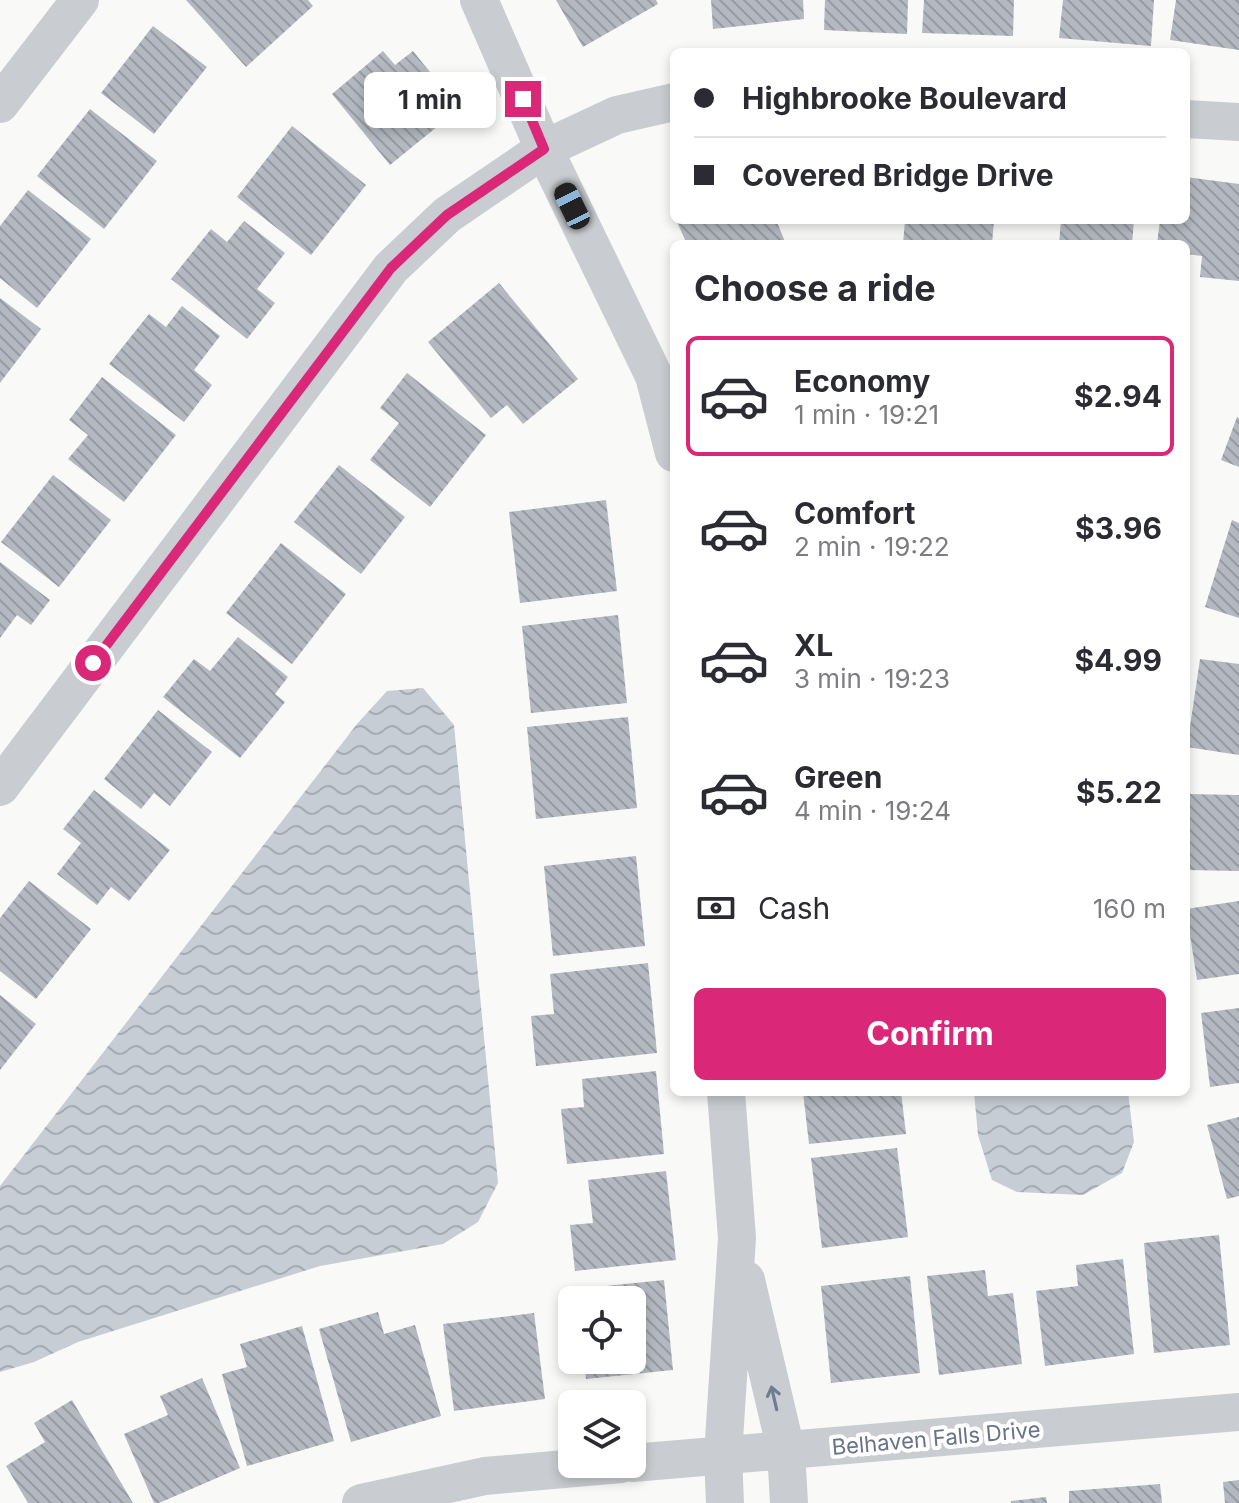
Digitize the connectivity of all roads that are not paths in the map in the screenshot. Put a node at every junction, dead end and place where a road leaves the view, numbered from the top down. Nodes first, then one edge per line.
1 (80, 0) edge
2 (479, 0) edge
3 (670, 103) edge
4 (0, 104) edge
5 (1190, 119) edge
6 (1239, 122) edge
7 (544, 149) junction
8 (670, 438) edge
9 (0, 787) edge
10 (726, 1096) edge
11 (737, 1238) junction
12 (1239, 1412) edge
13 (786, 1450) junction
14 (723, 1455) junction
15 (646, 1462) edge
16 (558, 1470) edge
17 (361, 1503) edge
18 (725, 1503) edge
19 (789, 1503) edge

1 - 4 street
2 - 7 street
3 - 7 street
5 - 6 street
7 - 8 street
7 - 9 street
10 - 11 street
13 -> 11 street
11 - 14 street
12 - 13 street, Belhaven Falls Drive
13 - 14 street, Belhaven Falls Drive
13 - 19 street
14 - 15 street, Belhaven Falls Drive
14 - 18 street
16 - 17 street

